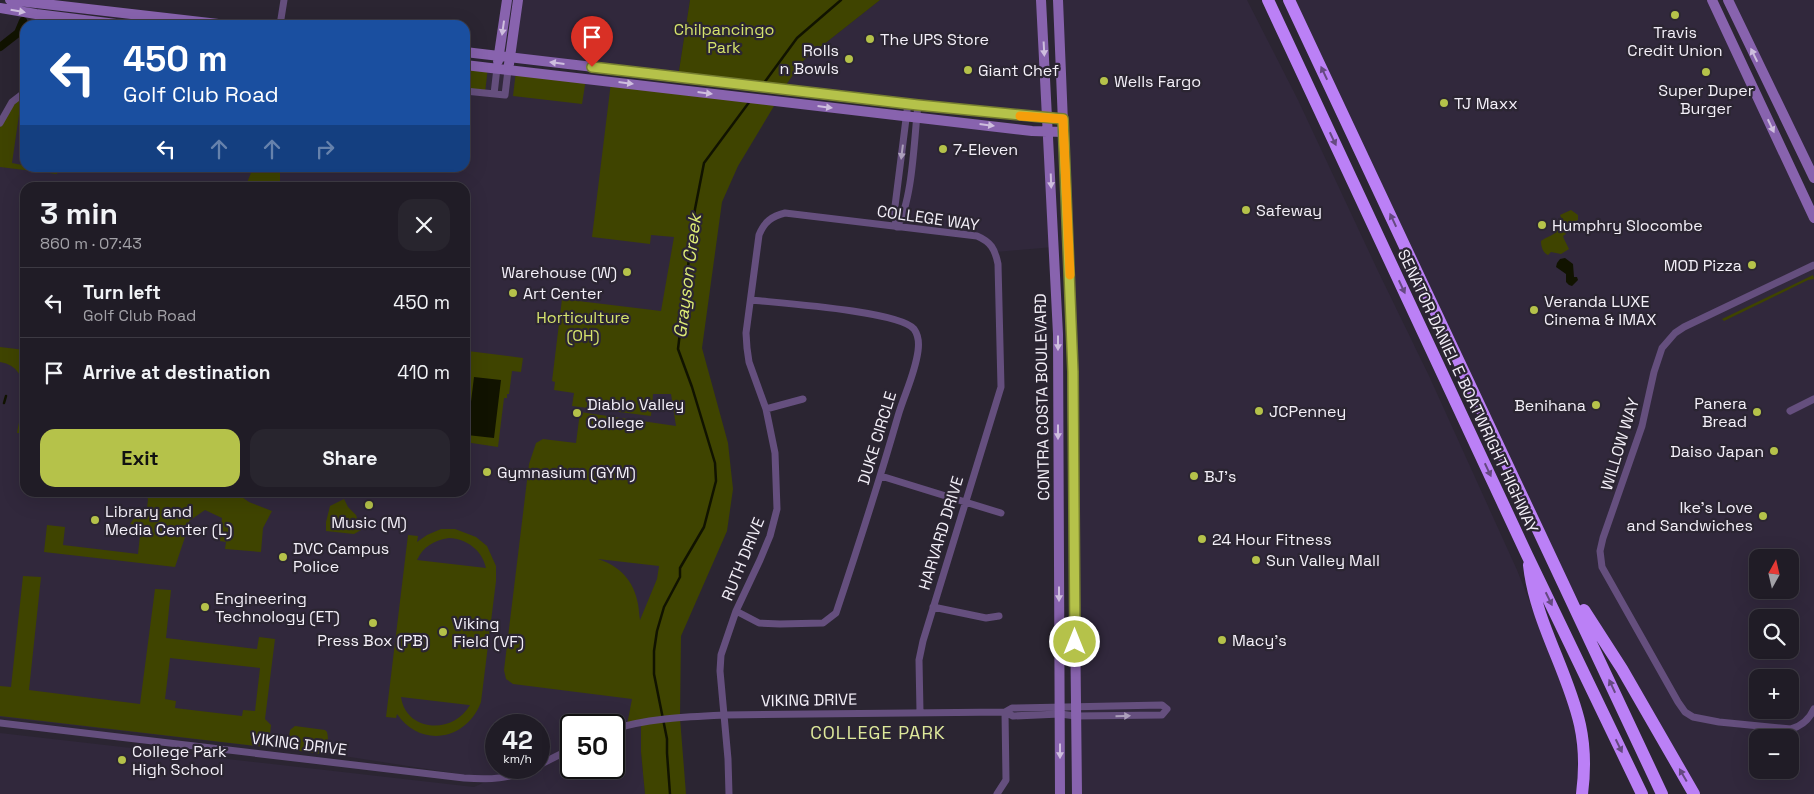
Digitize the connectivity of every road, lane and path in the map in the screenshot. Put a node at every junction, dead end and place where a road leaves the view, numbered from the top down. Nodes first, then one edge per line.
1 (1, 0) edge
2 (10, 0) edge
3 (284, 0) edge
4 (507, 0) edge
5 (518, 0) edge
6 (1042, 0) edge
7 (1058, 0) edge
8 (1268, 0) edge
9 (1289, 0) edge
10 (1712, 0) edge
11 (1728, 0) edge
12 (0, 4) edge
13 (0, 8) edge
14 (120, 13) junction
15 (82, 20) edge
16 (120, 20) edge
17 (182, 20) edge
18 (281, 20) edge
19 (470, 53) edge
20 (498, 56) junction
21 (511, 58) junction
22 (470, 66) edge
23 (502, 69) junction
24 (470, 91) edge
25 (494, 94) junction
26 (20, 96) edge
27 (913, 104) junction
28 (911, 117) junction
29 (1048, 118) junction
30 (1063, 119) junction
31 (0, 123) edge
32 (1048, 132) junction
33 (1064, 132) junction
34 (1814, 178) edge
35 (1814, 218) edge
36 (769, 219) joint
37 (897, 227) junction
38 (1814, 265) edge
39 (751, 300) junction
40 (1000, 364) joint
41 (803, 399) dead end
42 (1814, 400) edge
43 (766, 409) junction
44 (1790, 411) dead end
45 (881, 476) junction
46 (964, 502) junction
47 (1001, 513) dead end
48 (1527, 555) junction
49 (1556, 565) junction
50 (933, 607) junction
51 (736, 611) junction
52 (999, 616) dead end
53 (1814, 710) edge
54 (1060, 711) junction
55 (1076, 711) junction
56 (920, 712) junction
57 (1005, 712) junction
58 (724, 715) junction
59 (0, 723) edge
60 (625, 726) edge
61 (485, 778) edge
62 (729, 794) edge
63 (997, 794) edge
64 (1060, 794) edge
65 (1077, 794) edge
66 (1582, 794) edge
67 (1642, 794) edge
68 (1662, 794) edge
69 (1694, 794) edge

1 - 12 street
2 - 14 main road
3 - 18 street
4 -> 20 main road
5 - 21 main road
6 -> 29 main road, CONTRA COSTA BOULEVARD
7 - 30 main road, CONTRA COSTA BOULEVARD
8 -> 48 highway, SENATOR DANIEL E BOATWRIGHT HIGHWAY
49 -> 9 highway, SENATOR DANIEL E BOATWRIGHT HIGHWAY
10 -> 35 main road
34 -> 11 main road
13 -> 15 main road
14 - 16 street
14 - 17 main road
19 - 20 main road
20 - 21 main road
20 - 23 main road
21 - 23 main road
27 -> 21 main road
22 - 23 main road
23 - 25 street
23 - 25 street
23 -> 28 main road
24 - 25 street
26 - 31 street
27 - 28 street
27 - 28 street
27 - 29 main road
28 -> 32 main road
28 -> 37 street
28 - 37 street
29 - 30 main road
29 - 32 main road, CONTRA COSTA BOULEVARD
30 - 33 main road, CONTRA COSTA BOULEVARD
32 - 33 main road
32 -> 54 main road, CONTRA COSTA BOULEVARD
33 - 55 main road, CONTRA COSTA BOULEVARD
36 - 37 street, COLLEGE WAY
36 - 39 street, RUTH DRIVE
37 - 40 street, COLLEGE WAY
38 - 53 street, WILLOW WAY
39 - 43 street, RUTH DRIVE
39 - 45 street, DUKE CIRCLE
40 - 46 street, HARVARD DRIVE
41 - 43 street
42 - 44 street
43 - 51 street, RUTH DRIVE
45 - 46 street
45 - 51 street, DUKE CIRCLE
46 - 47 street
46 - 50 street, HARVARD DRIVE
48 - 66 highway
48 -> 67 highway, SENATOR DANIEL E BOATWRIGHT HIGHWAY
68 -> 49 highway, SENATOR DANIEL E BOATWRIGHT HIGHWAY
69 -> 49 highway
50 - 52 street
50 - 56 street, HARVARD DRIVE
51 - 58 street, RUTH DRIVE
54 - 55 street, VIKING DRIVE
54 - 57 street, VIKING DRIVE
54 -> 64 main road, CONTRA COSTA BOULEVARD
55 -> 55 street
55 - 65 main road, CONTRA COSTA BOULEVARD
56 - 57 street, VIKING DRIVE
56 - 58 street, VIKING DRIVE
57 - 63 street
58 - 60 street, VIKING DRIVE
58 - 62 street, RUTH DRIVE
59 - 61 street, VIKING DRIVE

